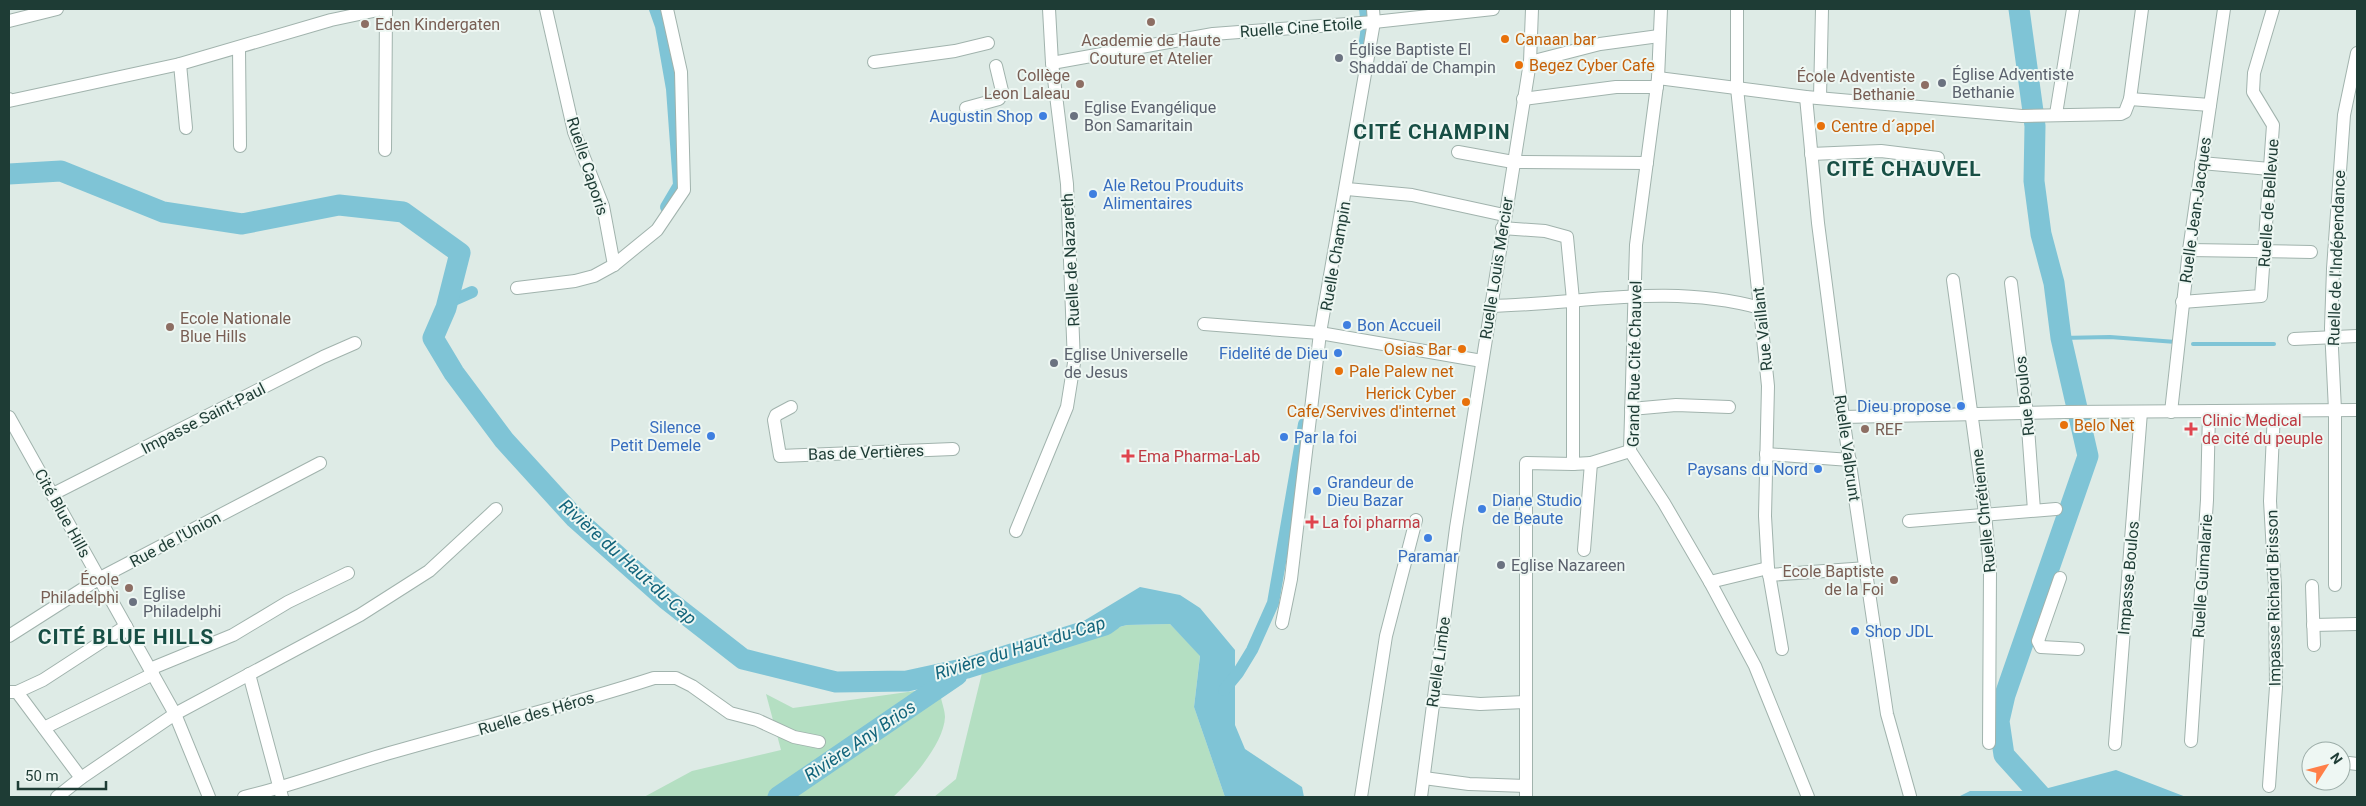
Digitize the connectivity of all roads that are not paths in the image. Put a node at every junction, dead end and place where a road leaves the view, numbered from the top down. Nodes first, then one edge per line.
1 (57, 9) edge
2 (384, 9) edge
3 (546, 9) edge
4 (668, 9) edge
5 (1049, 9) edge
6 (1373, 9) edge
7 (1493, 9) edge
8 (1532, 9) edge
9 (1661, 9) edge
10 (1737, 9) edge
11 (1822, 9) edge
12 (2073, 9) edge
13 (2142, 9) edge
14 (2224, 9) edge
15 (2273, 9) edge
16 (331, 15) edge
17 (9, 21) edge
18 (1374, 22) junction
19 (1659, 36) junction
20 (988, 43) dead end
21 (239, 48) junction
22 (2357, 53) edge
23 (874, 62) dead end
24 (1530, 62) junction
25 (1052, 63) junction
26 (180, 64) junction
27 (996, 66) dead end
28 (1657, 83) junction
29 (1737, 88) junction
30 (1806, 96) junction
31 (1820, 97) junction
32 (9, 99) edge
33 (1523, 99) junction
34 (2130, 99) junction
35 (2210, 105) junction
36 (966, 108) dead end
37 (2056, 114) junction
38 (186, 128) dead end
39 (240, 146) dead end
40 (385, 150) dead end
41 (1458, 152) dead end
42 (1811, 154) junction
43 (1938, 158) dead end
44 (1513, 162) junction
45 (1647, 163) junction
46 (2201, 163) junction
47 (2270, 168) junction
48 (1347, 189) junction
49 (1504, 215) junction
50 (1502, 228) junction
51 (2189, 250) junction
52 (2265, 252) junction
53 (2311, 252) dead end
54 (614, 265) junction
55 (1953, 280) dead end
56 (2010, 283) dead end
57 (517, 288) dead end
58 (1635, 295) junction
59 (1573, 300) junction
60 (2182, 302) junction
61 (1490, 306) junction
62 (1760, 308) junction
63 (1204, 324) dead end
64 (1320, 333) junction
65 (2331, 336) junction
66 (2357, 336) edge
67 (2294, 339) dead end
68 (355, 344) dead end
69 (1482, 361) junction
70 (791, 407) dead end
71 (1729, 407) dead end
72 (1631, 409) junction
73 (2335, 410) junction
74 (2357, 410) edge
75 (2274, 411) junction
76 (2141, 412) junction
77 (2171, 412) junction
78 (2209, 412) junction
79 (1972, 414) junction
80 (2027, 414) junction
81 (9, 417) edge
82 (1843, 417) junction
83 (953, 449) dead end
84 (1630, 452) junction
85 (1766, 454) junction
86 (1850, 460) junction
87 (320, 463) dead end
88 (1591, 463) junction
89 (1573, 464) junction
90 (53, 494) junction
91 (496, 509) dead end
92 (2056, 509) dead end
93 (2034, 510) junction
94 (1985, 514) junction
95 (1416, 520) dead end
96 (1909, 521) dead end
97 (1456, 528) joint
98 (1016, 531) dead end
99 (1584, 550) dead end
100 (1867, 568) junction
101 (1768, 571) junction
102 (348, 573) dead end
103 (100, 578) junction
104 (2060, 578) dead end
105 (1710, 582) junction
106 (2335, 585) dead end
107 (2312, 586) dead end
108 (1282, 622) dead end
109 (2357, 624) edge
110 (2313, 625) junction
111 (126, 626) junction
112 (9, 636) edge
113 (2314, 645) dead end
114 (2078, 649) dead end
115 (1782, 650) dead end
116 (151, 672) junction
117 (249, 674) junction
118 (13, 692) edge
119 (1433, 700) junction
120 (1525, 702) junction
121 (175, 714) junction
122 (44, 728) junction
123 (2191, 741) dead end
124 (819, 742) dead end
125 (1989, 743) dead end
126 (2115, 744) dead end
127 (81, 778) junction
128 (1424, 778) junction
129 (2269, 786) dead end
130 (1526, 792) edge
131 (281, 793) edge
132 (1910, 796) edge
133 (57, 797) edge
134 (210, 797) edge
135 (244, 797) edge
136 (1361, 797) edge
137 (1422, 797) edge
138 (1808, 797) edge

1 - 17 street
2 - 16 street
2 - 40 street
3 - 54 street, Ruelle Caporis
4 - 54 street
5 - 25 street, Ruelle de Nazareth
6 - 18 street, Ruelle Champin
7 - 18 street, Ruelle Cine Etoile
8 - 24 street, Ruelle Louis Mercier
9 - 19 street, Grand Rue Cité Chauvel
10 - 29 street, Rue Vaillant
11 - 31 street
12 - 37 street
13 - 34 street
14 - 35 street, Ruelle Jean-Jacques
15 - 47 street, Ruelle de Bellevue
16 - 21 street
18 - 25 street, Ruelle Cine Etoile
18 - 48 street, Ruelle Champin
19 - 24 street
19 - 28 street, Grand Rue Cité Chauvel
20 - 23 street
21 - 26 street
21 - 39 street
22 - 65 street, Ruelle de l'Indépendance
24 - 33 street, Ruelle Louis Mercier
25 - 98 street, Ruelle de Nazareth
26 - 32 street
26 - 38 street
27 - 36 street
28 - 29 street
28 - 33 street
28 - 45 street, Grand Rue Cité Chauvel
29 - 30 street
29 - 62 street, Rue Vaillant
30 - 31 street
30 - 42 street, Ruelle Valbrunt
31 - 37 street
33 - 44 street, Ruelle Louis Mercier
34 - 35 street
34 - 37 street
35 - 46 street, Ruelle Jean-Jacques
41 - 44 street
42 - 43 street
42 - 82 street, Ruelle Valbrunt
44 - 45 street
44 - 49 street, Ruelle Louis Mercier
45 - 58 street, Grand Rue Cité Chauvel
46 - 47 street
46 - 51 street, Ruelle Jean-Jacques
47 - 52 street, Ruelle de Bellevue
48 - 49 street
48 - 64 street, Ruelle Champin
49 - 50 street, Ruelle Louis Mercier
50 - 59 street
50 - 61 street, Ruelle Louis Mercier
51 - 52 street
51 - 60 street, Ruelle Jean-Jacques
52 - 53 street
52 - 60 street, Ruelle de Bellevue
54 - 57 street
55 - 79 street, Ruelle Chrétienne
56 - 80 street, Rue Boulos
58 - 59 street
58 - 62 street
58 - 72 street, Grand Rue Cité Chauvel
59 - 61 street
59 - 89 street
60 - 77 street, Ruelle Jean-Jacques
61 - 69 street, Ruelle Louis Mercier
62 - 85 street, Rue Vaillant
63 - 64 street
64 - 69 street
64 - 108 street, Ruelle Champin
65 - 66 street
65 - 67 street
65 - 73 street, Ruelle de l'Indépendance
68 - 90 street, Impasse Saint-Paul
69 - 97 street, Ruelle Louis Mercier
70 - 83 street, Bas de Vertières
71 - 72 street
72 - 84 street, Grand Rue Cité Chauvel
73 - 74 street
73 - 75 street
73 - 106 street, Ruelle de l'Indépendance
75 - 78 street
75 - 129 street, Impasse Richard Brisson
76 - 77 street
76 - 80 street
76 - 126 street, Impasse Boulos
77 - 78 street
78 - 123 street, Ruelle Guimalarie
79 - 80 street
79 - 82 street
79 - 94 street, Ruelle Chrétienne
80 - 93 street, Rue Boulos
81 - 90 street, Cité Blue Hills
82 - 86 street, Ruelle Valbrunt
84 - 88 street
84 - 105 street, Grand Rue Cité Chauvel
85 - 86 street
85 - 101 street, Rue Vaillant
86 - 100 street, Ruelle Valbrunt
87 - 103 street, Rue de l'Union
88 - 89 street
88 - 99 street
89 - 120 street
90 - 103 street, Cité Blue Hills
91 - 117 street
92 - 93 street
93 - 94 street
94 - 96 street
94 - 125 street, Ruelle Chrétienne
95 - 136 street
97 - 119 street, Ruelle Limbe
100 - 101 street
100 - 132 street, Ruelle Valbrunt
101 - 105 street
101 - 115 street, Rue Vaillant
102 - 116 street
103 - 111 street, Cité Blue Hills
103 - 112 street, Rue de l'Union
104 - 114 street
105 - 138 street, Grand Rue Cité Chauvel
107 - 110 street
109 - 110 street
110 - 113 street
111 - 116 street, Cité Blue Hills
111 - 118 street
116 - 121 street, Cité Blue Hills
116 - 122 street
117 - 121 street
117 - 131 street
118 - 122 street
119 - 120 street
119 - 128 street, Ruelle Limbe
120 - 130 street
121 - 127 street
121 - 134 street, Cité Blue Hills
122 - 127 street
124 - 131 street, Ruelle des Héros
127 - 133 street
128 - 130 street
128 - 137 street, Ruelle Limbe
131 - 135 street, Ruelle des Héros

